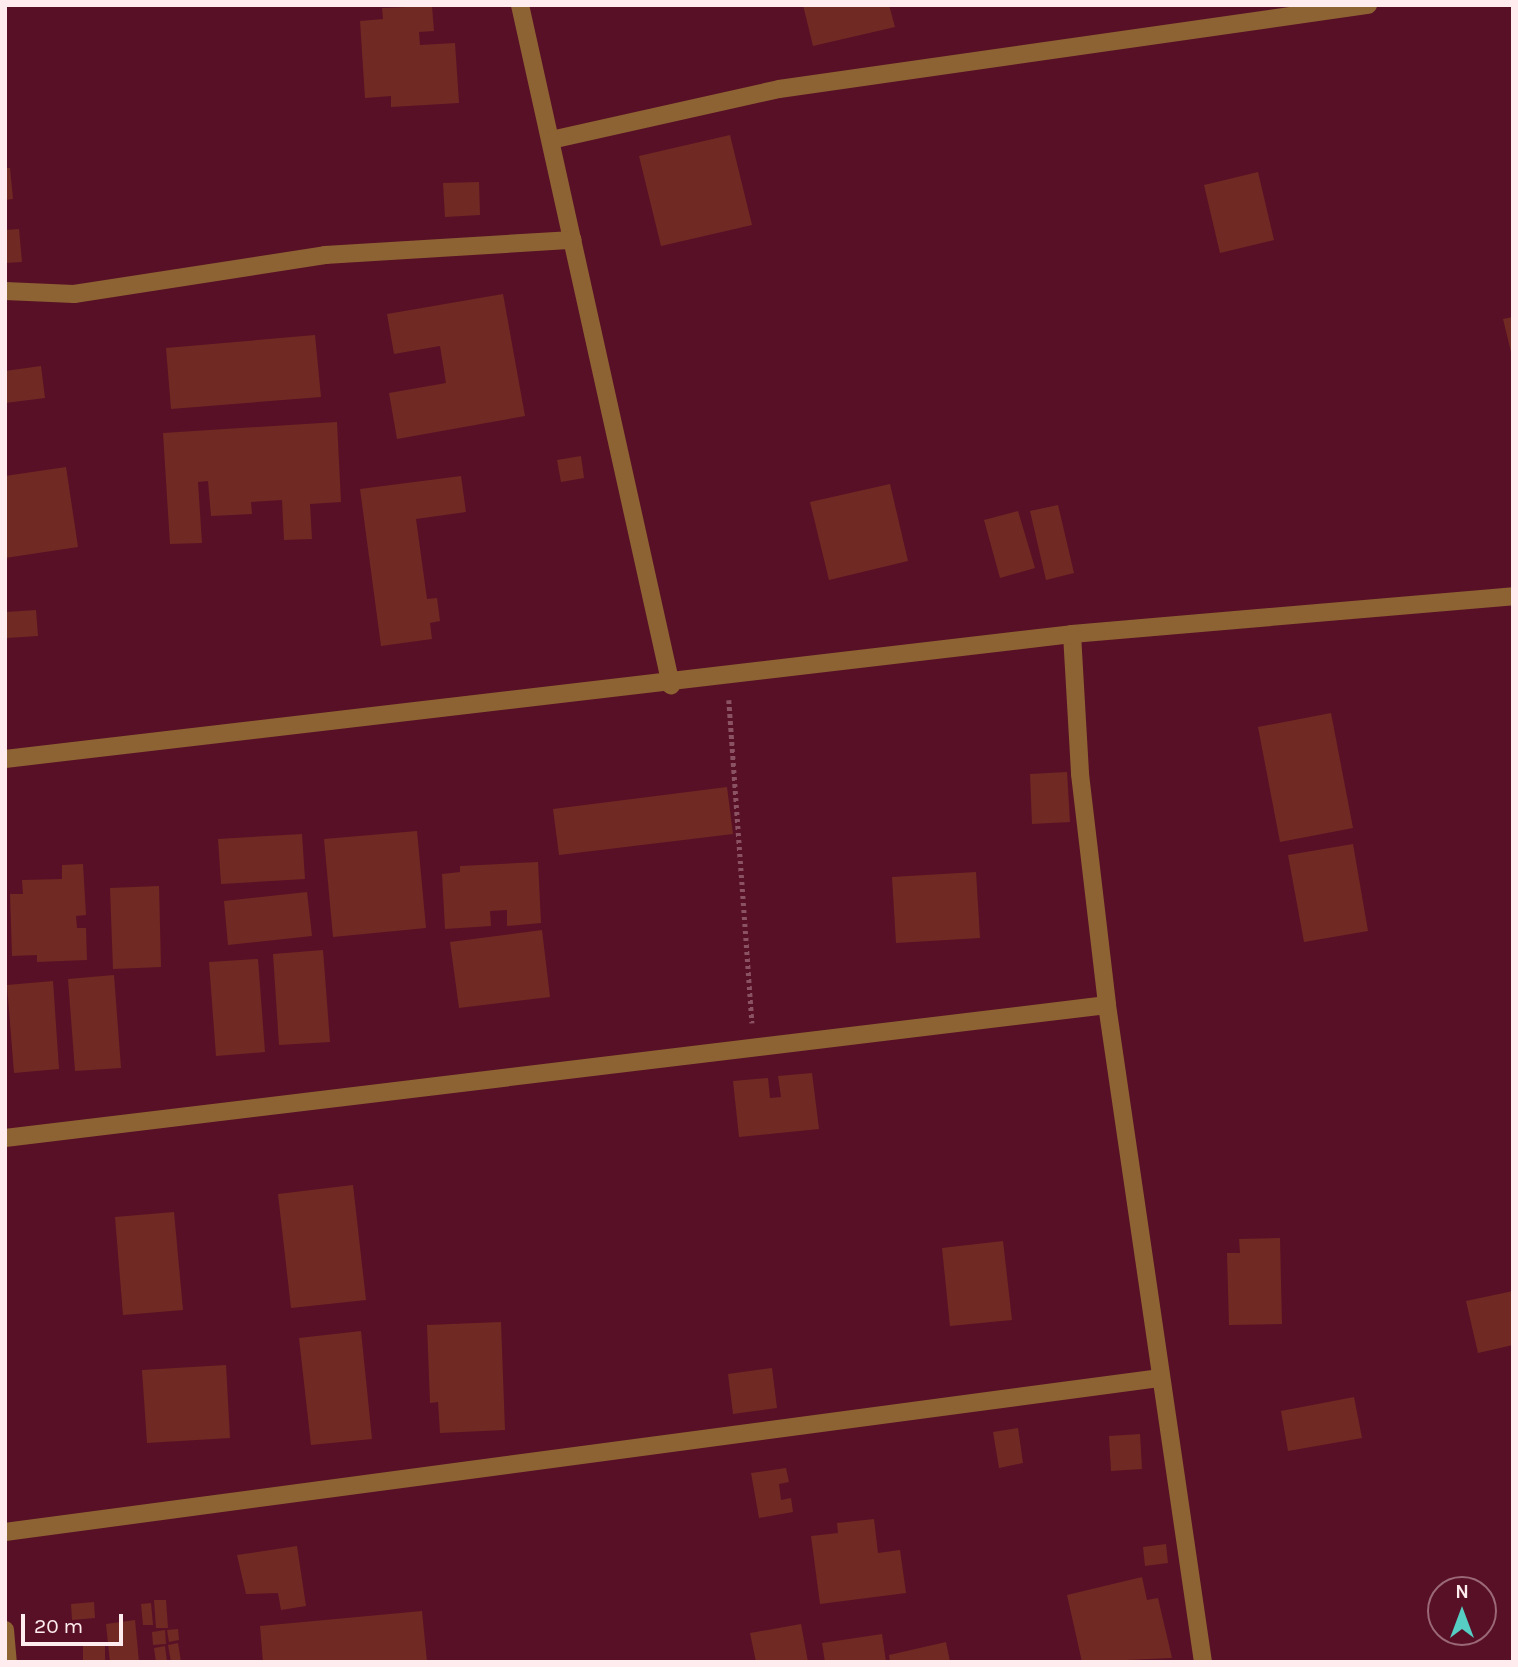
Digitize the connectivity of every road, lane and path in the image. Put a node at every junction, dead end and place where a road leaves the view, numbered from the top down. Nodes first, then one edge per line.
1 (520, 5) edge
2 (1368, 5) edge
3 (551, 140) junction
4 (573, 240) junction
5 (5, 291) edge
6 (1513, 596) edge
7 (1072, 634) junction
8 (727, 675) junction
9 (671, 685) junction
10 (5, 759) edge
11 (1107, 1005) junction
12 (754, 1048) junction
13 (5, 1138) edge
14 (1159, 1378) junction
15 (5, 1532) edge
16 (5, 1630) edge
17 (8, 1662) edge
18 (1203, 1662) edge

1 - 3 street
2 - 3 street
3 - 4 street
4 - 5 street
4 - 9 street
6 - 7 street
7 - 8 street
7 - 11 street
8 - 9 street
8 - 12 path
9 - 10 street
11 - 12 street
11 - 14 street
12 - 13 street
14 - 15 street
14 - 18 street
16 - 17 street

